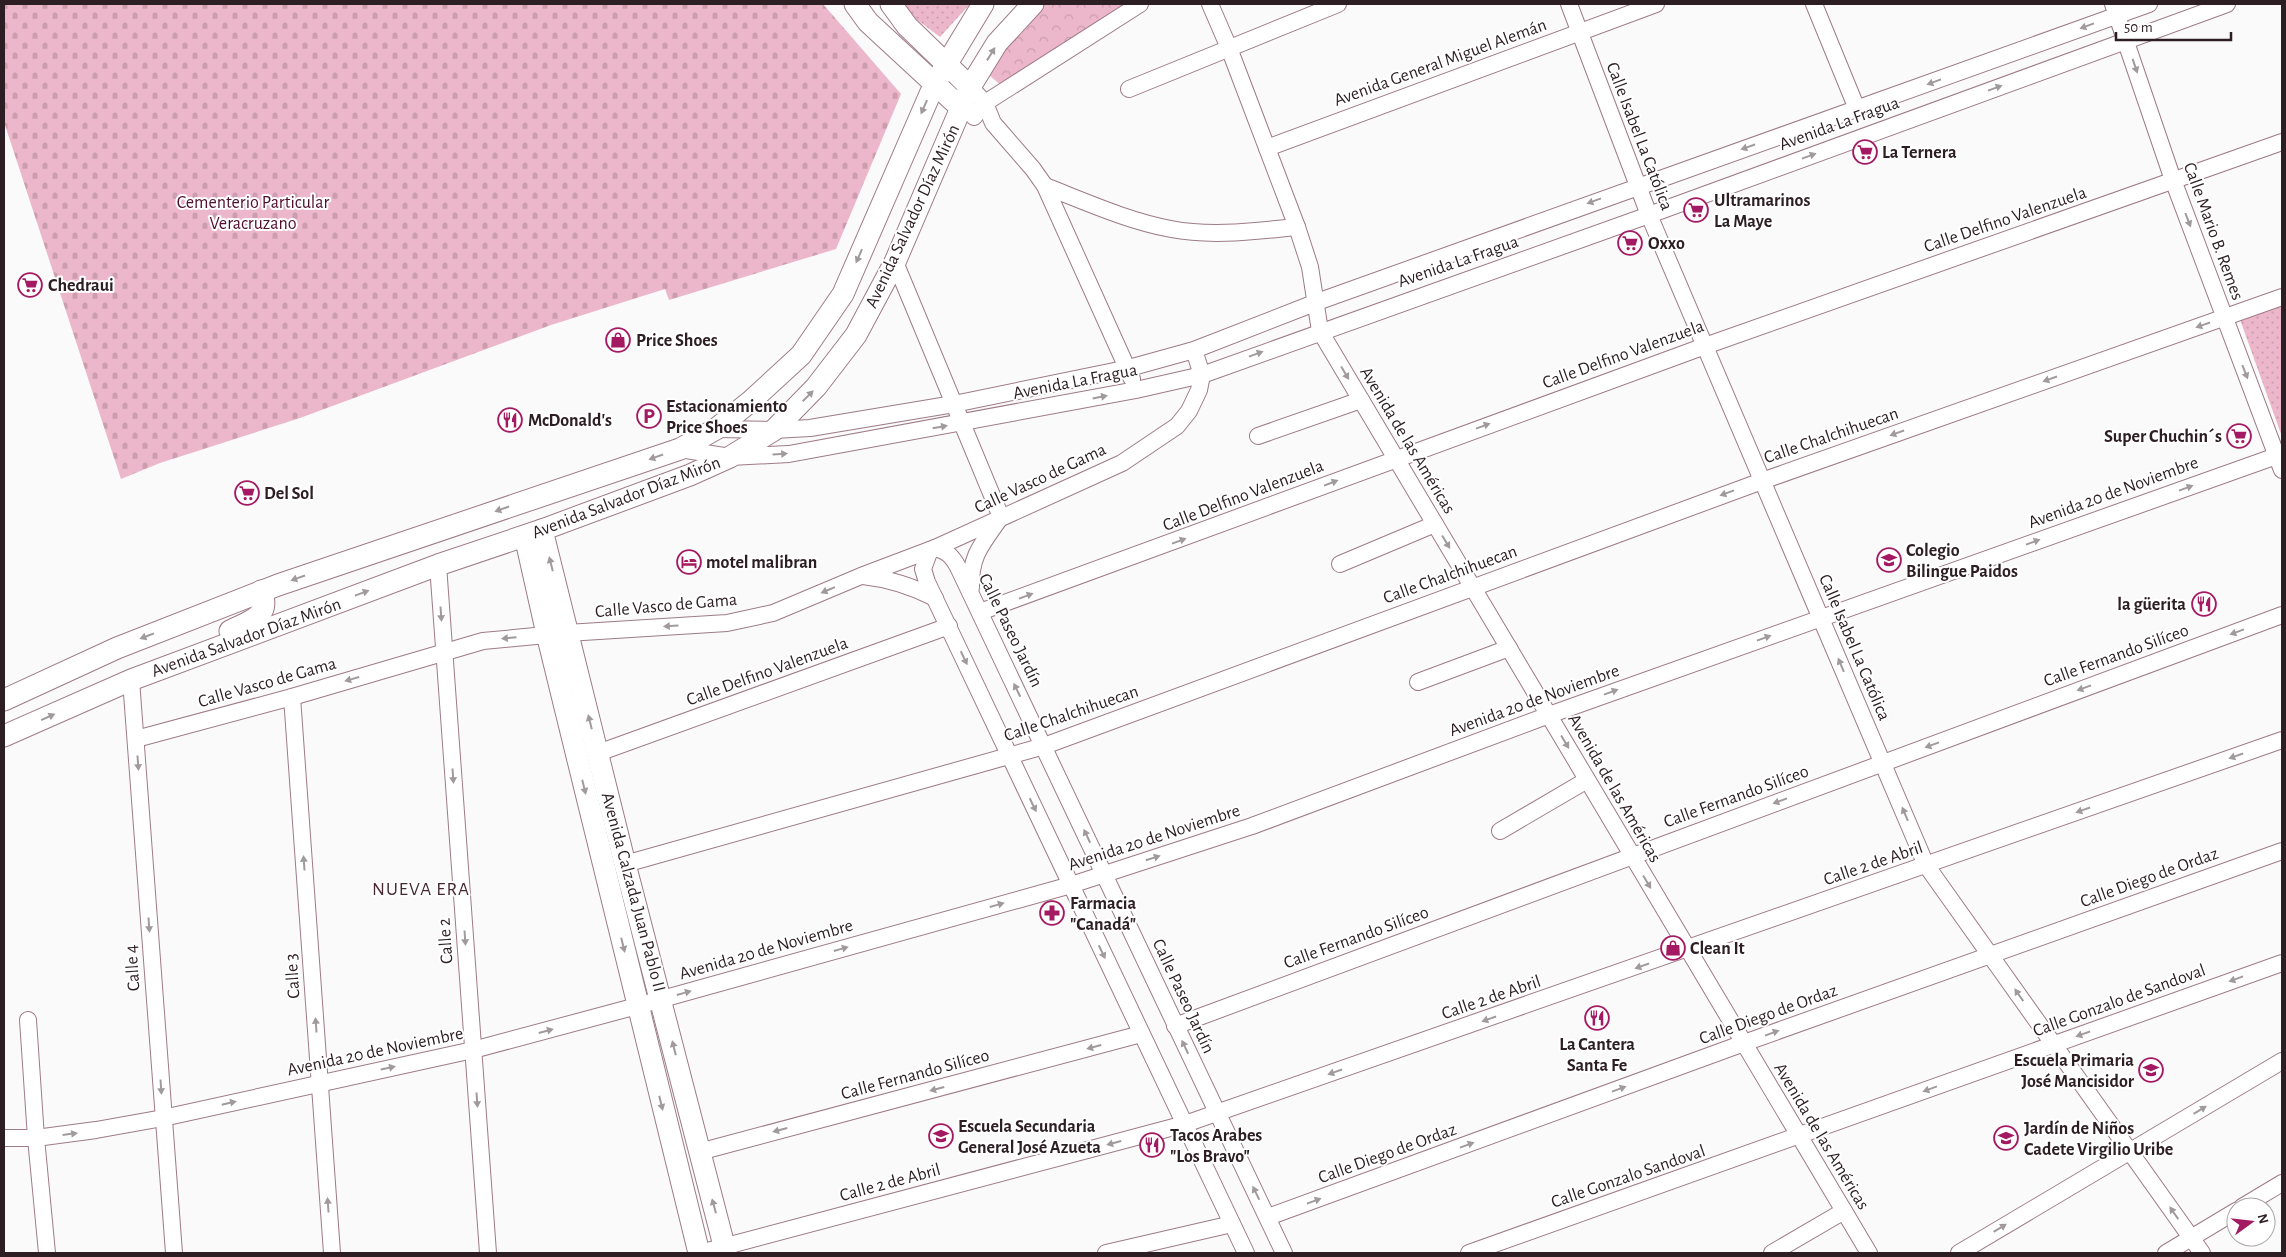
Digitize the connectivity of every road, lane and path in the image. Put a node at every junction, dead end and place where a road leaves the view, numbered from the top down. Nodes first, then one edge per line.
1 (855, 4) edge
2 (891, 4) edge
3 (983, 4) edge
4 (1033, 4) edge
5 (1140, 4) edge
6 (1210, 4) edge
7 (1338, 4) edge
8 (1568, 4) edge
9 (1656, 4) edge
10 (1814, 4) edge
11 (2149, 4) edge
12 (2227, 4) edge
13 (2115, 9) edge
14 (1579, 32) junction
15 (2126, 40) junction
16 (1229, 48) junction
17 (945, 63) junction
18 (934, 85) junction
19 (970, 88) junction
20 (1129, 89) dead end
21 (985, 103) junction
22 (1857, 109) junction
23 (967, 113) junction
24 (993, 123) junction
25 (2282, 142) edge
26 (1267, 148) junction
27 (2173, 180) junction
28 (1045, 186) junction
29 (1638, 186) junction
30 (1648, 215) junction
31 (1297, 227) junction
32 (895, 262) junction
33 (2282, 297) edge
34 (1316, 302) junction
35 (2225, 318) junction
36 (1320, 331) junction
37 (1705, 346) junction
38 (1194, 350) junction
39 (1129, 368) junction
40 (1202, 375) junction
41 (1136, 390) junction
42 (1361, 400) junction
43 (954, 404) junction
44 (961, 423) junction
45 (716, 429) junction
46 (774, 430) junction
47 (1258, 436) dead end
48 (680, 449) junction
49 (730, 457) junction
50 (1396, 458) junction
51 (2280, 460) edge
52 (1762, 481) junction
53 (1001, 517) junction
54 (1435, 524) junction
55 (534, 533) junction
56 (933, 549) junction
57 (1340, 564) dead end
58 (438, 565) junction
59 (861, 576) junction
60 (1472, 586) junction
61 (261, 592) junction
62 (972, 594) junction
63 (935, 598) junction
64 (980, 612) junction
65 (2282, 615) edge
66 (1821, 617) junction
67 (949, 626) junction
68 (557, 634) junction
69 (219, 647) junction
70 (1509, 648) junction
71 (444, 652) junction
72 (132, 680) junction
73 (1418, 682) dead end
74 (292, 697) junction
75 (4, 700) edge
76 (1549, 715) junction
77 (4, 736) edge
78 (136, 739) junction
79 (2282, 740) edge
80 (1044, 746) junction
81 (598, 753) junction
82 (1010, 756) junction
83 (1882, 763) junction
84 (1587, 780) junction
85 (1500, 832) dead end
86 (2282, 851) edge
87 (1631, 856) junction
88 (625, 864) junction
89 (1926, 865) junction
90 (1104, 874) junction
91 (1071, 885) junction
92 (1688, 950) junction
93 (1991, 955) junction
94 (2282, 963) edge
95 (662, 999) junction
96 (637, 1006) junction
97 (28, 1020) dead end
98 (1176, 1026) junction
99 (1141, 1034) junction
100 (1744, 1043) junction
101 (2054, 1044) junction
102 (473, 1050) junction
103 (2282, 1061) edge
104 (320, 1083) junction
105 (1216, 1114) junction
106 (163, 1118) junction
107 (1185, 1124) junction
108 (1800, 1136) junction
109 (4, 1138) edge
110 (36, 1138) junction
111 (699, 1152) junction
112 (2130, 1152) junction
113 (2282, 1183) edge
114 (2259, 1197) edge
115 (1844, 1211) junction
116 (2226, 1217) edge
117 (1268, 1218) junction
118 (1232, 1224) junction
119 (2191, 1238) junction
120 (725, 1250) edge
121 (47, 1253) edge
122 (174, 1253) edge
123 (332, 1253) edge
124 (488, 1253) edge
125 (700, 1253) edge
126 (1106, 1253) edge
127 (1246, 1253) edge
128 (1284, 1253) edge
129 (1469, 1253) edge
130 (1772, 1253) edge
131 (1869, 1253) edge
132 (1958, 1253) edge
133 (2166, 1253) edge
134 (2202, 1253) edge

1 - 18 main road
2 - 17 main road
3 - 17 main road, Avenida Salvador Díaz Mirón
19 -> 4 main road, Avenida Salvador Díaz Mirón
5 - 21 street, Avenida Salvador Díaz Mirón
6 - 16 street, Avenida de las Américas
7 - 16 street
8 - 14 street, Calle Isabel La Católica
9 - 14 street, Avenida General Miguel Alemán
10 - 22 street
11 - 13 street, Avenida La Fragua
12 - 15 street, Avenida La Fragua
13 - 15 street, Calle Mario B. Remes
13 -> 22 street, Avenida La Fragua
14 - 26 street, Avenida General Miguel Alemán
14 - 29 street, Calle Isabel La Católica
15 -> 27 street, Calle Mario B. Remes
30 -> 15 street, Avenida La Fragua
16 - 20 street
16 - 26 street, Avenida de las Américas
17 - 18 main road, Avenida Salvador Díaz Mirón
17 - 19 main road
18 - 23 main road
18 -> 45 main road, Avenida Salvador Díaz Mirón
19 - 21 street
19 - 23 main road, Avenida Salvador Díaz Mirón
21 - 23 street, Avenida Salvador Díaz Mirón
21 - 24 street
22 -> 29 street, Avenida La Fragua
23 - 24 street
23 - 32 main road, Avenida Salvador Díaz Mirón
24 - 28 street
25 - 27 street, Calle Delfino Valenzuela
26 - 31 street, Avenida de las Américas
27 -> 35 street, Calle Mario B. Remes
27 - 37 street, Calle Delfino Valenzuela
28 - 31 street
28 - 39 street
29 - 30 street, Calle Isabel La Católica
29 -> 34 street, Avenida La Fragua
30 - 36 street, Avenida La Fragua
30 - 37 street, Calle Isabel La Católica
31 - 34 street, Avenida de las Américas
32 - 43 street
46 -> 32 main road, Avenida Salvador Díaz Mirón
33 - 35 street, Calle Chalchihuecan
34 - 36 street, Avenida de las Américas
34 - 38 street, Avenida La Fragua
35 -> 51 street, Calle Mario B. Remes
35 -> 52 street, Calle Chalchihuecan
40 -> 36 street, Avenida La Fragua
36 -> 42 street, Avenida de las Américas
50 -> 37 street, Calle Delfino Valenzuela
37 - 52 street, Calle Isabel La Católica
38 - 39 street, Avenida La Fragua
38 - 40 street
39 - 41 street
39 - 43 street, Avenida La Fragua
40 - 41 street, Avenida La Fragua
40 - 53 street, Calle Vasco de Gama
44 -> 41 street, Avenida La Fragua
42 - 47 street
42 - 50 street, Avenida de las Américas
43 - 44 street
43 - 46 street, Avenida La Fragua
49 -> 44 street, Avenida La Fragua
44 - 53 street
45 - 46 street, Avenida La Fragua
45 - 48 main road, Avenida Salvador Díaz Mirón
46 - 49 main road, Avenida Salvador Díaz Mirón
48 - 49 street, Avenida La Fragua
48 -> 61 main road, Avenida Salvador Díaz Mirón
49 - 55 main road, Avenida Salvador Díaz Mirón
50 - 54 street, Avenida de las Américas
64 -> 50 street, Calle Delfino Valenzuela
66 -> 51 street, Avenida 20 de Noviembre
52 -> 60 street, Calle Chalchihuecan
52 - 66 street, Calle Isabel La Católica
53 - 56 street, Calle Vasco de Gama
53 - 62 street
54 - 57 street
54 -> 60 street, Avenida de las Américas
55 - 58 main road, Avenida Salvador Díaz Mirón
55 - 68 main road, Avenida Calzada Juan Pablo II
56 - 59 street, Calle Vasco de Gama
56 - 62 street, Calle Paseo Jardín
56 - 63 street
69 -> 58 main road, Avenida Salvador Díaz Mirón
58 -> 71 street, Calle 2
59 - 63 street
59 -> 68 street, Calle Vasco de Gama
60 - 70 street, Avenida de las Américas
60 - 80 street, Calle Chalchihuecan
61 - 69 main road
61 -> 75 main road, Avenida Salvador Díaz Mirón
62 - 64 street, Calle Paseo Jardín
63 - 67 street
80 -> 64 street, Calle Paseo Jardín
65 -> 83 street, Calle Fernando Silíceo
76 -> 66 street, Avenida 20 de Noviembre
83 -> 66 street, Calle Isabel La Católica
67 - 81 street, Calle Delfino Valenzuela
67 -> 82 street
68 -> 71 street, Calle Vasco de Gama
81 -> 68 main road, Avenida Calzada Juan Pablo II
68 -> 96 main road, Avenida Calzada Juan Pablo II
69 - 72 main road, Avenida Salvador Díaz Mirón
70 - 73 street
70 - 76 street, Avenida de las Américas
71 -> 74 street, Calle Vasco de Gama
71 -> 102 street, Calle 2
77 -> 72 main road, Avenida Salvador Díaz Mirón
72 - 78 street, Calle 4
74 - 78 street, Calle Vasco de Gama
104 -> 74 street, Calle 3
76 -> 84 street, Avenida de las Américas
90 -> 76 street, Avenida 20 de Noviembre
78 -> 106 street, Calle 4
79 -> 89 street, Calle 2 de Abril
80 - 82 street, Calle Chalchihuecan
90 -> 80 street, Calle Paseo Jardín
81 - 88 main road, Avenida Calzada Juan Pablo II
82 - 88 street, Calle Chalchihuecan
82 -> 91 street
83 -> 87 street, Calle Fernando Silíceo
89 -> 83 street, Calle Isabel La Católica
84 - 85 street
84 - 87 street, Avenida de las Américas
86 - 93 street, Calle Diego de Ordaz
87 -> 92 street, Avenida de las Américas
87 - 98 street, Calle Fernando Silíceo
88 - 95 main road, Avenida Calzada Juan Pablo II
89 - 92 street, Calle 2 de Abril
89 - 93 street, Calle Isabel La Católica
90 - 91 street, Avenida 20 de Noviembre
90 - 98 street, Calle Paseo Jardín
95 -> 91 street, Avenida 20 de Noviembre
91 -> 99 street
92 - 100 street, Avenida de las Américas
92 -> 105 street, Calle 2 de Abril
100 -> 93 street, Calle Diego de Ordaz
101 -> 93 street, Calle Isabel La Católica
94 -> 101 street, Calle Gonzalo de Sandoval
95 - 96 street, Avenida 20 de Noviembre
111 -> 95 main road, Avenida Calzada Juan Pablo II
102 -> 96 street, Avenida 20 de Noviembre
96 -> 125 main road, Avenida Calzada Juan Pablo II
97 - 110 street
105 -> 98 street, Calle Paseo Jardín
99 - 107 street
99 -> 111 street, Calle Fernando Silíceo
100 - 108 street, Avenida de las Américas
117 -> 100 street, Calle Diego de Ordaz
101 -> 108 street, Calle Gonzalo de Sandoval
101 - 112 street, Calle Isabel La Católica
104 -> 102 street, Avenida 20 de Noviembre
102 -> 124 street, Calle 2
112 -> 103 street
106 -> 104 street, Avenida 20 de Noviembre
123 -> 104 street, Calle 3
105 - 107 street, Calle 2 de Abril
117 -> 105 street, Calle Paseo Jardín
110 -> 106 street, Avenida 20 de Noviembre
106 - 122 street, Calle 4
107 - 118 street
107 -> 120 street, Calle 2 de Abril
108 - 115 street, Avenida de las Américas
108 - 129 street, Calle Gonzalo Sandoval
109 - 110 street, Avenida 20 de Noviembre
110 - 121 street
120 -> 111 main road, Avenida Calzada Juan Pablo II
119 -> 112 street, Calle Isabel La Católica
132 -> 112 street
113 - 114 street
115 - 130 street
115 - 131 street, Avenida de las Américas
116 - 119 street
117 - 128 street, Calle Paseo Jardín
118 - 126 street
118 - 127 street
119 - 133 street
119 - 134 street, Calle Isabel La Católica
120 - 125 street, Calle 2 de Abril

